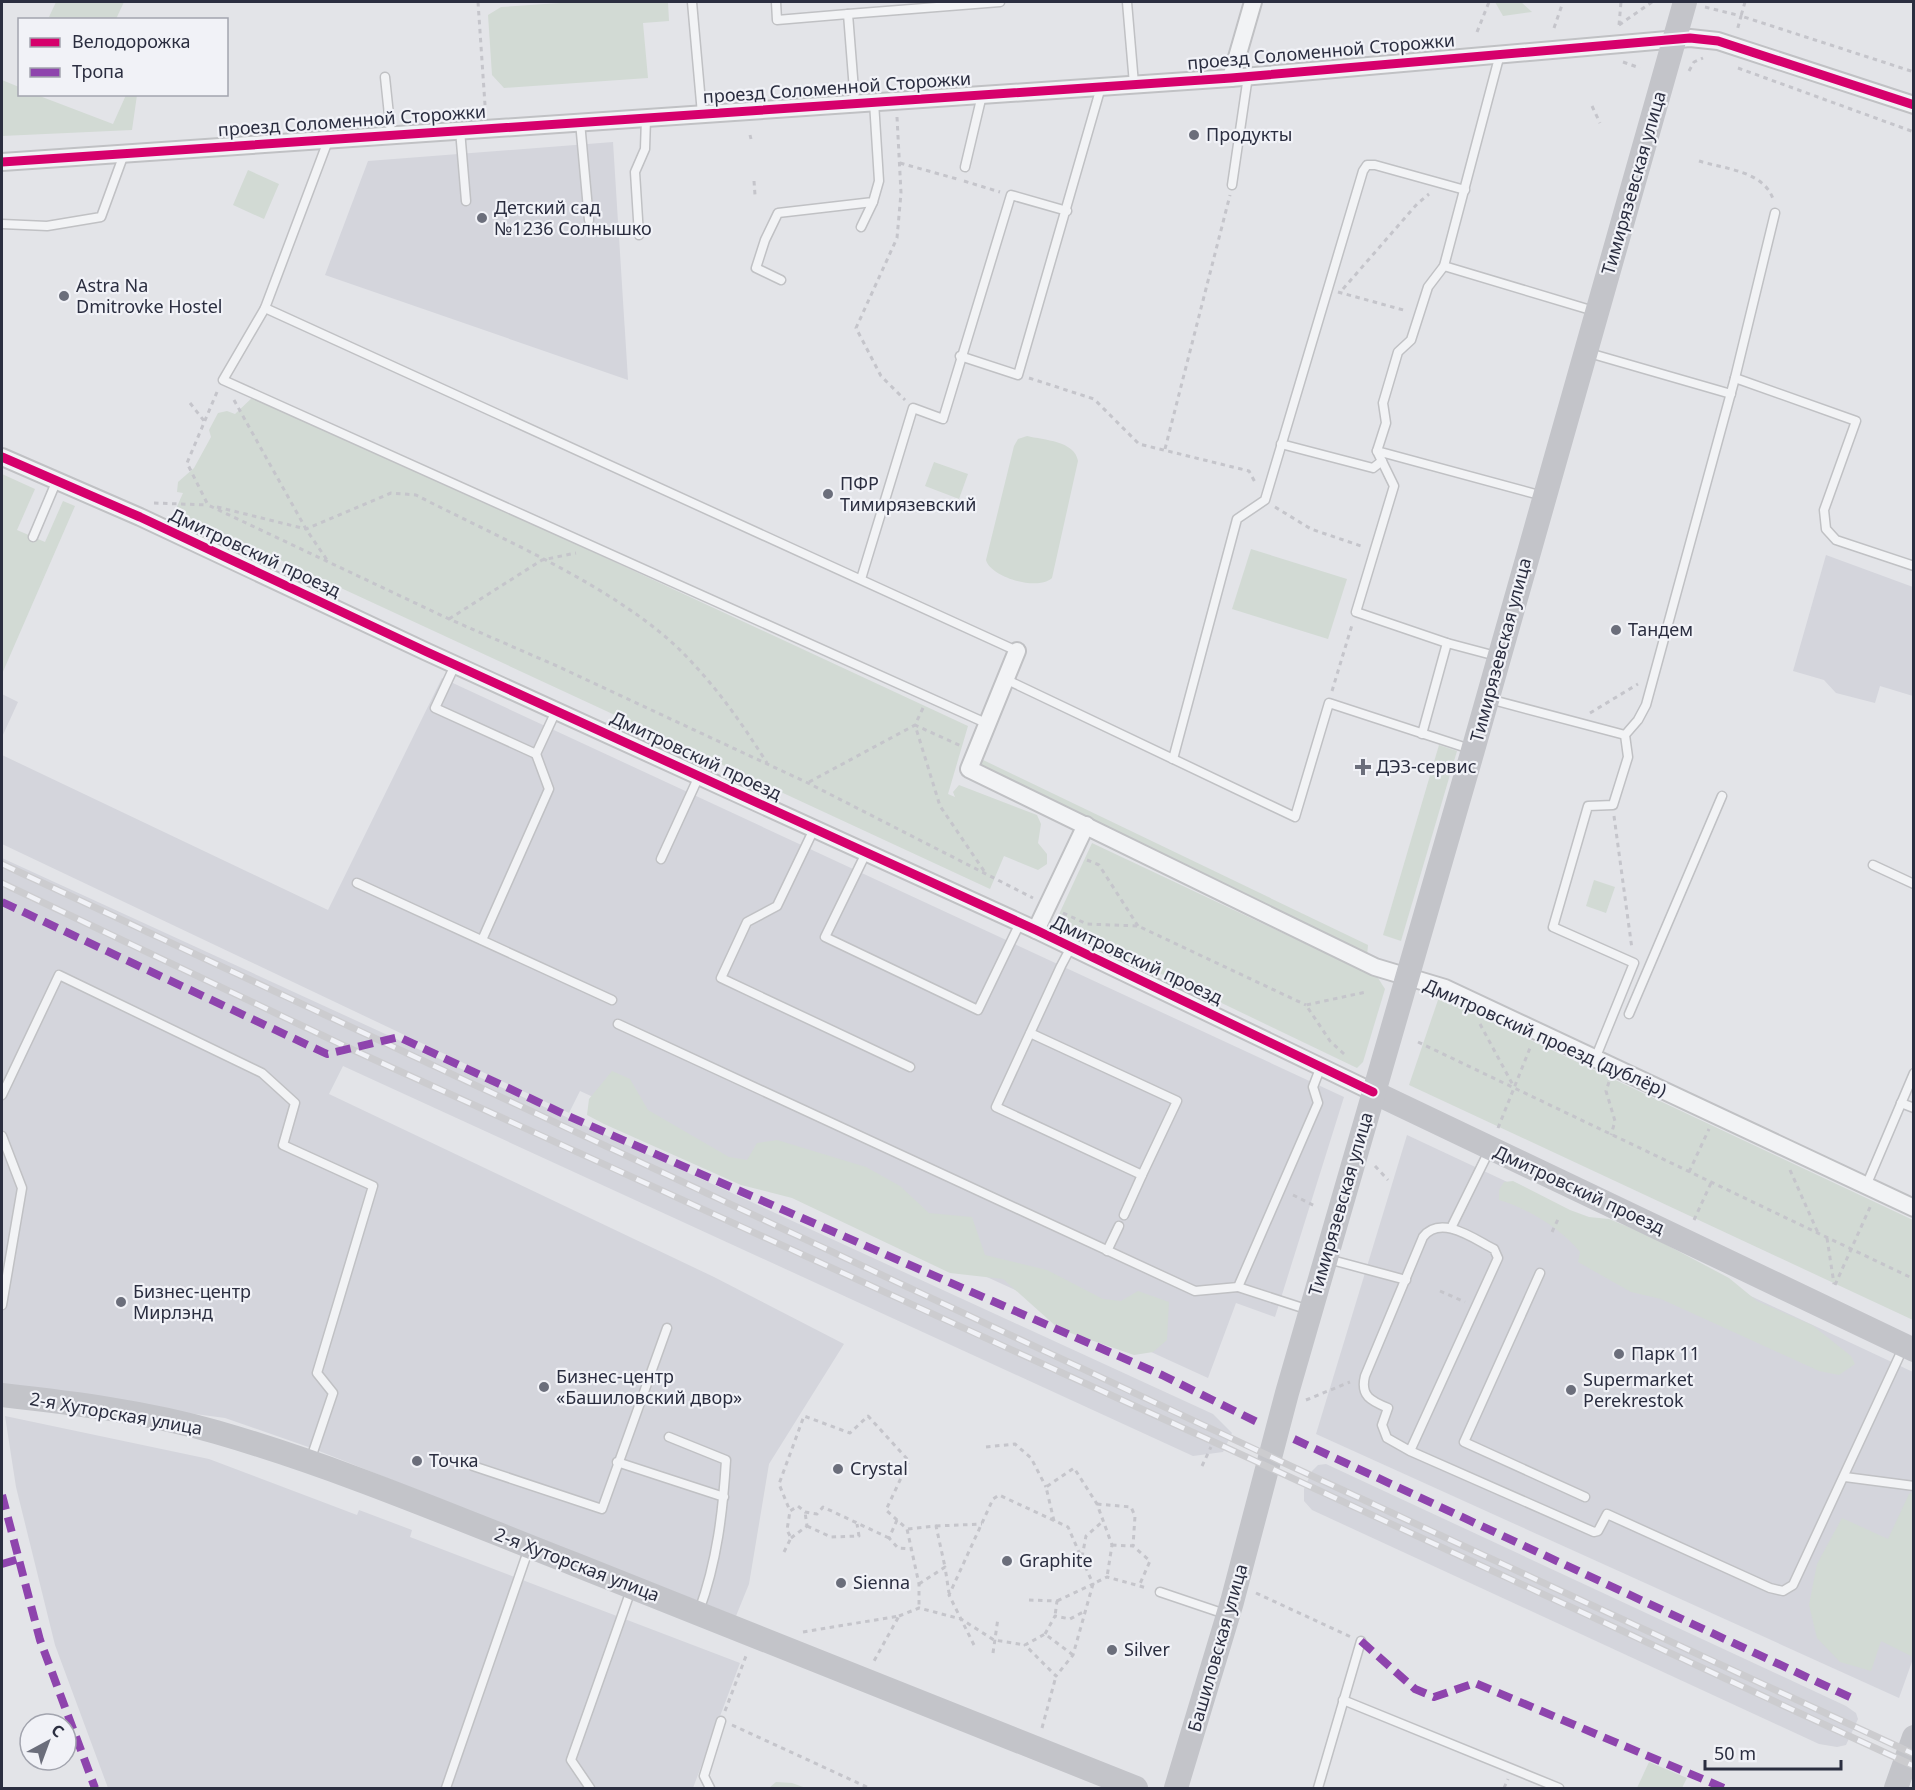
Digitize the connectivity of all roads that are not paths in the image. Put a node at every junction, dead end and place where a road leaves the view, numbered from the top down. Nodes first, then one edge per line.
1 (692, 2) edge
2 (776, 2) edge
3 (1000, 2) edge
4 (1127, 2) edge
5 (1253, 2) edge
6 (1694, 4) edge
7 (848, 14) junction
8 (1674, 40) junction
9 (1500, 54) junction
10 (1248, 76) junction
11 (385, 77) dead end
12 (1231, 78) junction
13 (1134, 84) junction
14 (1101, 87) junction
15 (982, 95) junction
16 (874, 102) junction
17 (855, 103) junction
18 (1914, 105) edge
19 (702, 114) junction
20 (646, 118) junction
21 (580, 122) junction
22 (460, 129) junction
23 (392, 134) junction
24 (329, 138) junction
25 (124, 153) junction
26 (2, 162) edge
27 (965, 166) dead end
28 (1232, 185) road end
29 (1465, 190) junction
30 (466, 201) dead end
31 (873, 202) junction
32 (1067, 211) junction
33 (1775, 213) road end
34 (589, 220) dead end
35 (2, 224) edge
36 (861, 227) dead end
37 (639, 234) dead end
38 (1444, 266) junction
39 (781, 280) dead end
40 (265, 308) junction
41 (1598, 312) junction
42 (1586, 352) junction
43 (960, 356) junction
44 (1735, 378) junction
45 (1731, 394) junction
46 (1281, 444) junction
47 (1377, 451) junction
48 (2, 457) edge
49 (1382, 461) junction
50 (57, 480) junction
51 (1544, 496) junction
52 (33, 537) dead end
53 (1914, 566) edge
54 (861, 579) junction
55 (1447, 643) junction
56 (1017, 651) joint
57 (1498, 657) junction
58 (455, 665) junction
59 (1005, 679) junction
60 (1487, 699) junction
61 (556, 711) junction
62 (987, 724) junction
63 (1422, 734) junction
64 (1625, 735) junction
65 (1473, 750) junction
66 (536, 754) junction
67 (1173, 759) junction
68 (699, 776) junction
69 (1722, 796) dead end
70 (1086, 825) junction
71 (814, 829) junction
72 (866, 853) junction
73 (662, 859) dead end
74 (1873, 865) dead end
75 (357, 883) dead end
76 (1914, 884) edge
77 (1020, 923) junction
78 (1036, 930) junction
79 (482, 940) junction
80 (1071, 947) junction
81 (1406, 976) junction
82 (612, 1000) dead end
83 (1629, 1014) dead end
84 (618, 1024) dead end
85 (1030, 1032) junction
86 (1594, 1059) junction
87 (1321, 1066) junction
88 (910, 1067) dead end
89 (1914, 1072) edge
90 (1373, 1092) junction
91 (2, 1095) edge
92 (1901, 1103) junction
93 (1914, 1108) edge
94 (1494, 1139) junction
95 (2, 1140) edge
96 (1142, 1175) junction
97 (1870, 1192) junction
98 (1914, 1208) edge
99 (1124, 1215) dead end
100 (1119, 1226) dead end
101 (1451, 1228) junction
102 (1107, 1251) junction
103 (1326, 1258) junction
104 (1540, 1273) dead end
105 (1406, 1280) junction
106 (1238, 1287) junction
107 (2, 1305) edge
108 (1311, 1310) junction
109 (668, 1328) dead end
110 (1909, 1348) edge
111 (2, 1395) edge
112 (669, 1437) dead end
113 (1410, 1451) junction
114 (309, 1462) junction
115 (617, 1462) junction
116 (473, 1466) dead end
117 (1845, 1477) junction
118 (1914, 1486) edge
119 (724, 1497) junction
120 (1585, 1497) dead end
121 (1257, 1506) joint
122 (529, 1546) junction
123 (632, 1587) junction
124 (1160, 1592) road end
125 (698, 1613) junction
126 (1228, 1615) junction
127 (1361, 1641) road end
128 (1343, 1700) junction
129 (721, 1720) road end
130 (1914, 1737) edge
131 (446, 1788) edge
132 (590, 1788) edge
133 (710, 1788) edge
134 (1136, 1788) edge
135 (1176, 1788) edge
136 (1318, 1788) edge
137 (1559, 1788) edge
138 (1896, 1788) edge

1 - 19 lane
2 - 7 lane
3 - 7 lane
4 - 13 lane
5 - 12 street
6 - 8 main road, Тимирязевская улица
7 - 17 lane
8 - 9 street, проезд Соломенной Сторожки
8 - 18 street, проезд Соломенной Сторожки
8 - 41 main road, Тимирязевская улица
9 - 10 street, проезд Соломенной Сторожки
9 - 29 lane
10 - 12 street, проезд Соломенной Сторожки
10 - 28 lane
11 - 23 lane
12 - 13 street, проезд Соломенной Сторожки
13 - 14 street, проезд Соломенной Сторожки
14 - 15 street, проезд Соломенной Сторожки
14 - 32 lane
15 - 16 street, проезд Соломенной Сторожки
15 - 27 lane
16 - 17 street, проезд Соломенной Сторожки
16 - 31 lane
17 - 19 street, проезд Соломенной Сторожки
19 - 20 street, проезд Соломенной Сторожки
20 - 21 street, проезд Соломенной Сторожки
20 - 37 lane
21 - 22 street, проезд Соломенной Сторожки
21 - 34 lane
22 - 23 street, проезд Соломенной Сторожки
22 - 30 lane
23 - 24 street, проезд Соломенной Сторожки
24 - 25 street, проезд Соломенной Сторожки
24 - 40 lane
25 - 26 street, проезд Соломенной Сторожки
25 - 35 lane
29 - 38 lane
29 - 46 lane
31 - 36 lane
31 - 39 lane
32 - 43 lane
32 - 43 lane
33 - 44 lane
38 - 41 lane
38 - 47 lane
40 - 54 lane
40 - 62 lane
41 - 42 main road, Тимирязевская улица
42 - 45 lane
42 - 51 main road, Тимирязевская улица
43 - 54 lane
44 - 45 lane
44 - 53 lane
45 - 64 lane
46 - 49 lane
46 - 67 lane
47 - 49 lane
47 - 51 lane
48 - 50 street, Дмитровский проезд
49 - 55 lane
50 - 52 lane
50 - 58 street, Дмитровский проезд
51 - 57 main road, Тимирязевская улица
54 - 56 lane
55 - 57 lane
55 - 63 lane
56 - 59 street
57 - 60 main road, Тимирязевская улица
58 - 61 street, Дмитровский проезд
58 - 66 lane
59 - 62 street
59 - 67 lane
60 - 64 lane
60 - 65 main road, Тимирязевская улица
61 - 66 lane
61 - 68 street, Дмитровский проезд
62 - 70 street, Дмитровский проезд (дублёр)
63 - 65 lane
63 - 67 lane
64 - 86 lane
65 - 81 main road, Тимирязевская улица
66 - 79 lane
68 - 71 street, Дмитровский проезд
68 - 73 lane
69 - 83 lane
70 - 78 street
70 - 81 street, Дмитровский проезд (дублёр)
71 - 72 street, Дмитровский проезд
71 - 88 lane
72 - 77 street, Дмитровский проезд
72 - 77 lane
74 - 76 lane
75 - 79 lane
77 - 78 street, Дмитровский проезд
78 - 80 street, Дмитровский проезд
79 - 82 lane
80 - 85 lane
80 - 87 street, Дмитровский проезд
81 - 86 street, Дмитровский проезд (дублёр)
81 - 90 main road, Тимирязевская улица
84 - 102 lane
85 - 96 lane
85 - 96 lane
86 - 97 street, Дмитровский проезд (дублёр)
87 - 90 street, Дмитровский проезд
87 - 106 lane
89 - 92 lane
90 - 94 main road, Дмитровский проезд
90 - 103 main road, Тимирязевская улица
91 - 114 lane
92 - 93 lane
92 - 97 lane
94 - 101 lane
94 - 110 main road, Дмитровский проезд
95 - 107 lane
96 - 99 lane
97 - 98 street, Дмитровский проезд (дублёр)
100 - 102 lane
101 - 105 lane
101 - 113 lane
102 - 106 lane
103 - 105 lane
103 - 108 main road, Тимирязевская улица
104 - 120 lane
105 - 113 lane
106 - 108 lane
108 - 121 main road, Тимирязевская улица
109 - 115 lane
110 - 117 lane
111 - 114 main road, 2-я Хуторская улица
112 - 119 lane
113 - 117 lane
114 - 122 main road, 2-я Хуторская улица
115 - 116 lane
115 - 119 lane
117 - 118 lane
119 - 125 lane
121 - 126 main road, Башиловская улица
122 - 123 main road, 2-я Хуторская улица
122 - 131 lane
123 - 125 main road, 2-я Хуторская улица
123 - 132 lane
124 - 126 lane
125 - 134 main road, 2-я Хуторская улица
126 - 135 main road, Башиловская улица
127 - 128 lane
128 - 136 lane
128 - 137 lane
129 - 133 lane
130 - 138 main road

